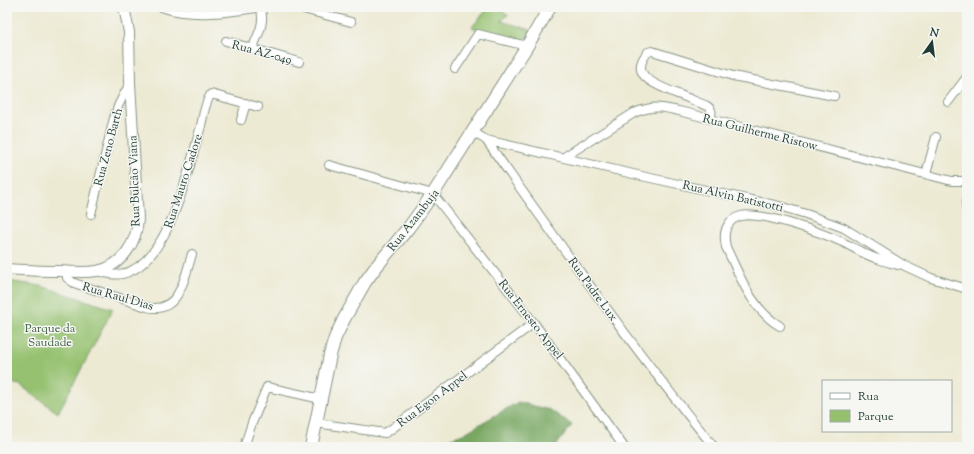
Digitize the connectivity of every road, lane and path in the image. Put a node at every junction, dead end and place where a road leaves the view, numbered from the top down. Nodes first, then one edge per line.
1 (124, 7) edge
2 (161, 7) edge
3 (261, 7) edge
4 (296, 7) edge
5 (550, 7) edge
6 (351, 22) dead end
7 (226, 41) dead end
8 (527, 46) junction
9 (252, 49) junction
10 (299, 62) dead end
11 (455, 69) dead end
12 (966, 78) edge
13 (130, 83) junction
14 (834, 96) dead end
15 (948, 102) dead end
16 (246, 103) junction
17 (258, 106) dead end
18 (710, 119) junction
19 (242, 120) dead end
20 (473, 132) junction
21 (936, 137) dead end
22 (486, 140) junction
23 (564, 157) junction
24 (329, 165) dead end
25 (926, 174) junction
26 (967, 181) edge
27 (433, 194) junction
28 (91, 214) dead end
29 (192, 254) dead end
30 (905, 266) junction
31 (7, 269) edge
32 (98, 270) junction
33 (67, 272) junction
34 (967, 289) edge
35 (534, 322) junction
36 (780, 326) dead end
37 (321, 400) junction
38 (316, 423) junction
39 (244, 447) edge
40 (311, 447) edge
41 (624, 447) edge
42 (714, 447) edge

1 - 13 street, Rua Bulcão Viana
2 - 3 street
3 - 9 street
4 - 6 street
5 - 8 main road, Rua Azambuja
7 - 9 street, Rua AZ-049
8 - 11 street
8 - 20 main road, Rua Azambuja
9 - 10 street, Rua AZ-049
12 - 15 street
13 - 28 street, Rua Zeno Barth
13 - 32 street, Rua Bulcão Viana
14 - 18 street
16 - 17 street, Rua Mauro Cadore
16 - 19 street
16 - 32 street, Rua Mauro Cadore
18 - 23 street, Rua Guilherme Ristow
18 - 25 street, Rua Guilherme Ristow
20 - 22 street, Rua Padre Lux
20 - 27 main road, Rua Azambuja
21 - 25 street
22 - 23 street, Rua Alvin Batistotti
22 - 42 street, Rua Padre Lux
23 - 30 street, Rua Alvin Batistotti
24 - 27 street
25 - 26 street, Rua Guilherme Ristow
27 - 35 street, Rua Ernesto Appel
27 - 37 main road, Rua Azambuja
29 - 33 street, Rua Raul Dias
30 - 34 street, Rua Alvin Batistotti
30 - 36 street
31 - 33 street, Rua Bulcão Viana
32 - 33 street, Rua Bulcão Viana
35 - 38 street, Rua Egon Appel
35 - 41 street, Rua Ernesto Appel
37 - 38 main road, Rua Azambuja
37 - 39 street
38 - 40 main road, Rua Azambuja

